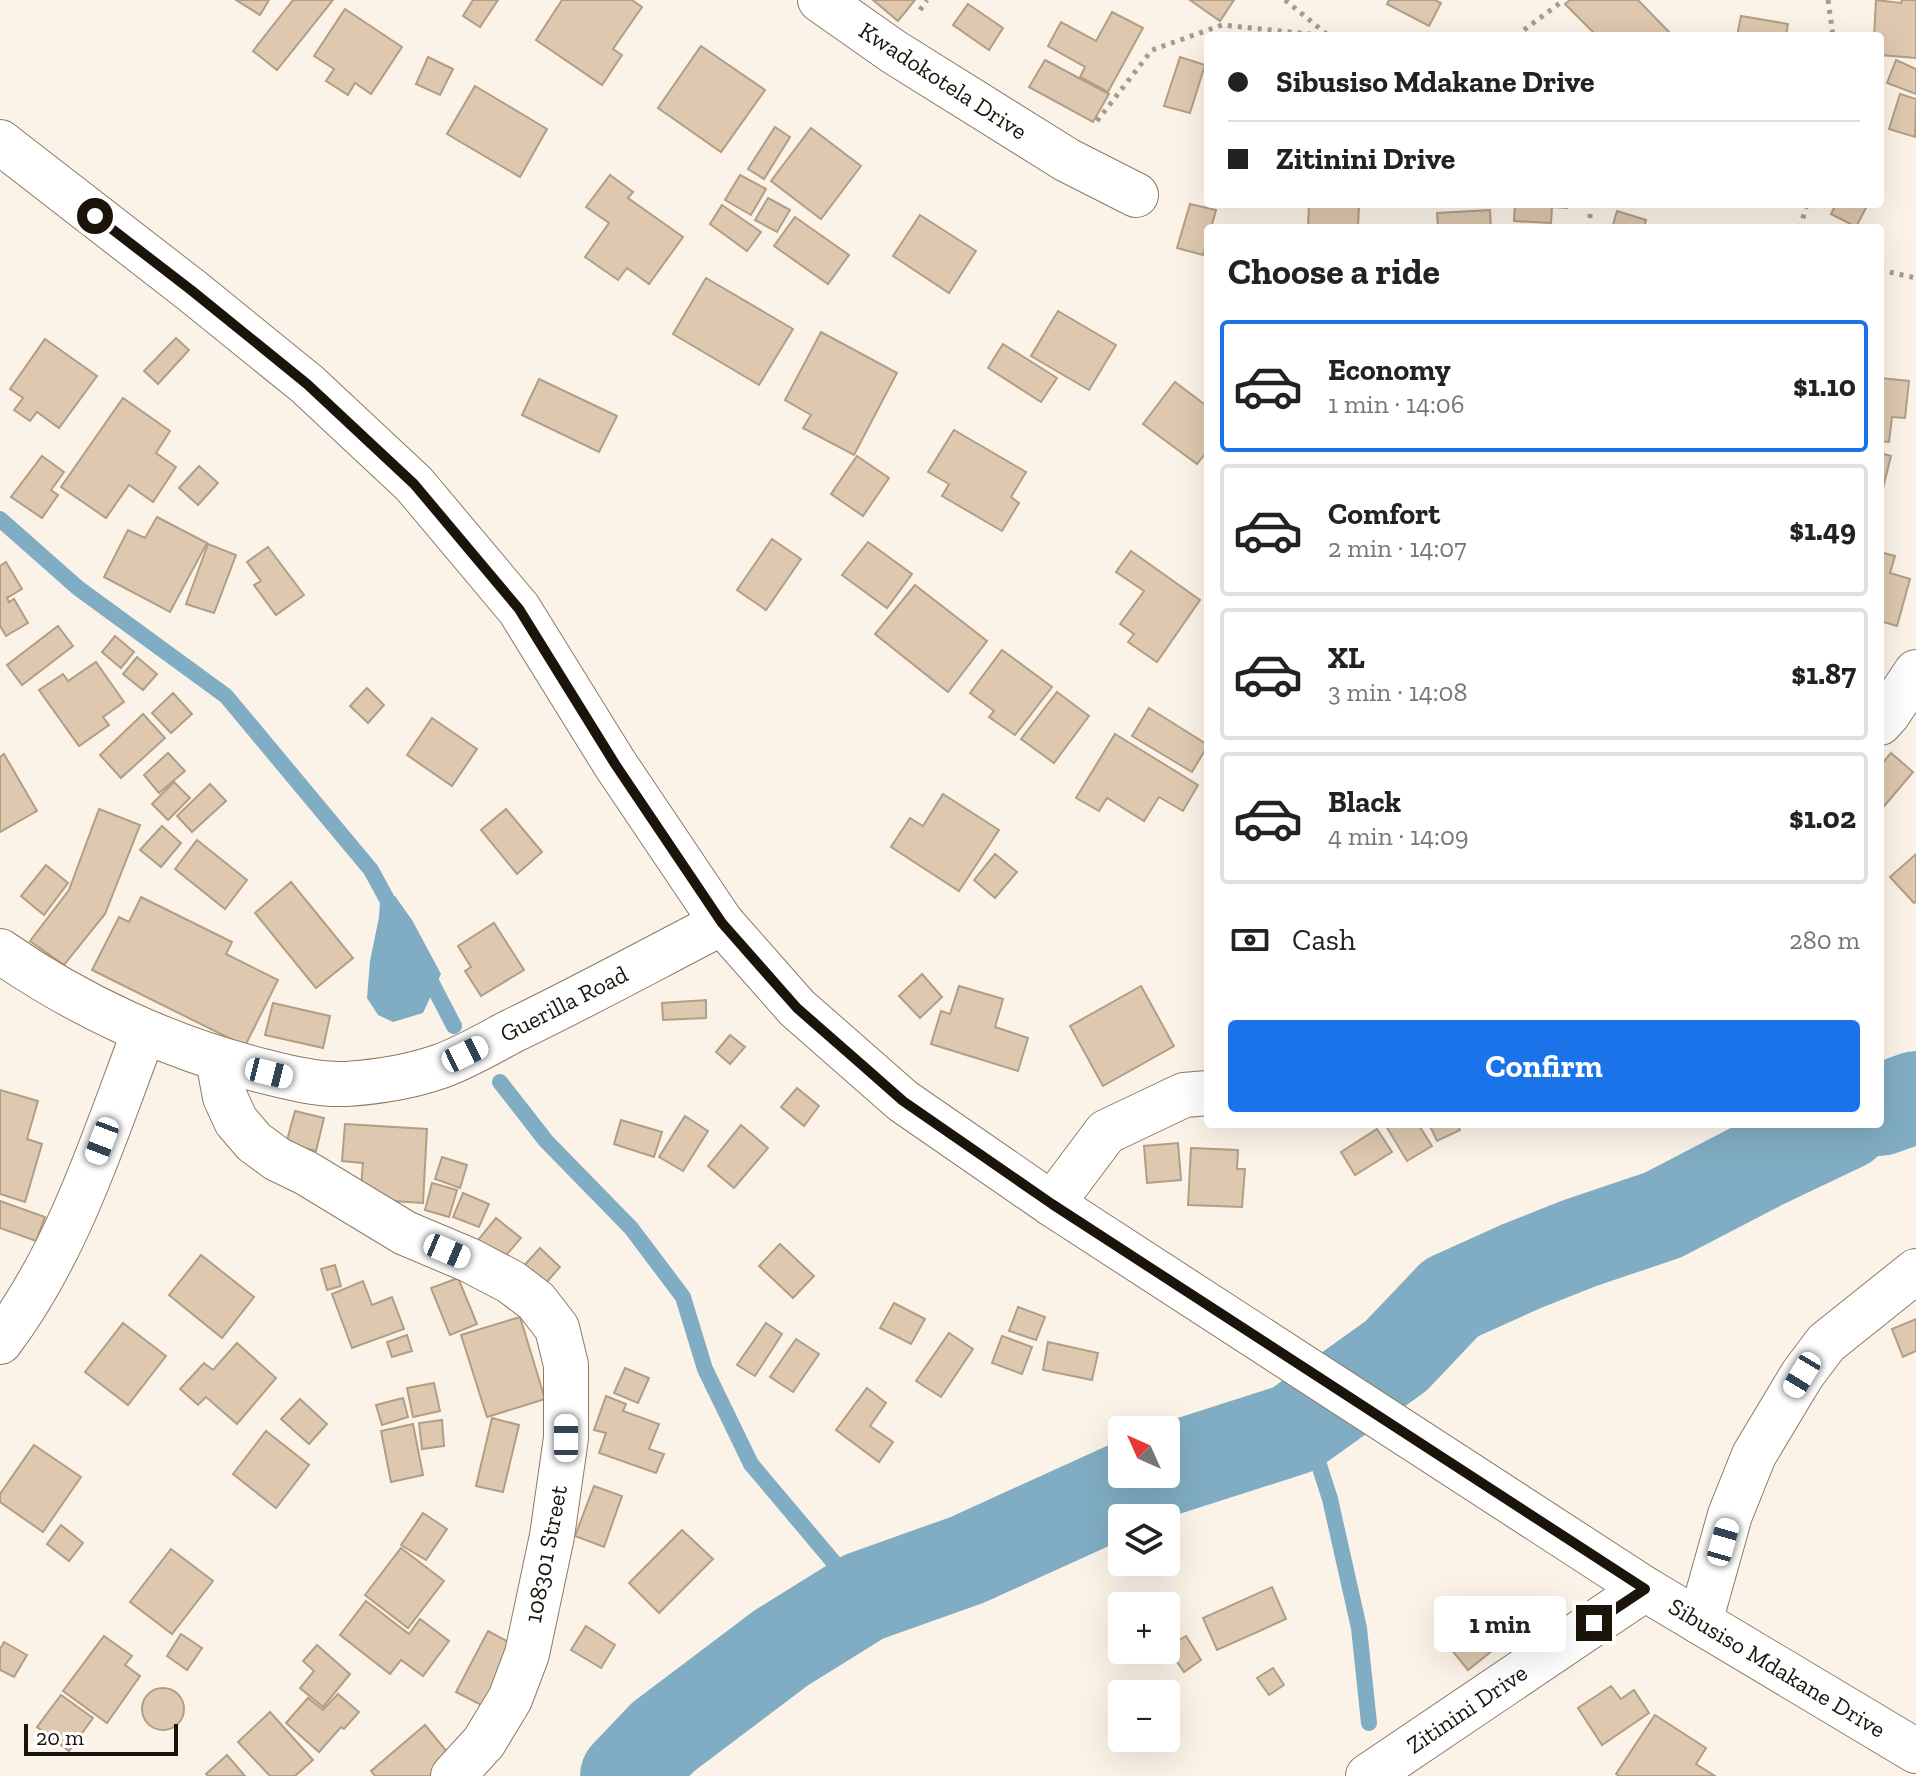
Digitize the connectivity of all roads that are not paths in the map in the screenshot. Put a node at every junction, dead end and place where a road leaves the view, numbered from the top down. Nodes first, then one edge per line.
1 (820, 0) edge
2 (0, 142) edge
3 (1136, 195) dead end
4 (1916, 672) edge
5 (1884, 718) edge
6 (722, 923) junction
7 (0, 951) edge
8 (144, 1032) junction
9 (218, 1060) junction
10 (1204, 1093) edge
11 (1052, 1204) junction
12 (1916, 1271) edge
13 (0, 1342) edge
14 (1645, 1589) junction
15 (1700, 1622) junction
16 (1916, 1751) edge
17 (453, 1776) edge
18 (1368, 1776) edge

1 - 3 street, Kwadokotela Drive
2 - 6 street, Sibusiso Mdakane Drive
4 - 5 street
6 - 9 street, Guerilla Road
6 - 11 street, Sibusiso Mdakane Drive
7 - 8 street, Guerilla Road
8 - 9 street, Guerilla Road
8 - 13 street
9 - 17 street, 108301 Street
10 - 11 street
11 - 14 street, Sibusiso Mdakane Drive
12 - 15 street
14 - 15 street, Sibusiso Mdakane Drive
14 - 18 street, Zitinini Drive
15 - 16 street, Sibusiso Mdakane Drive

